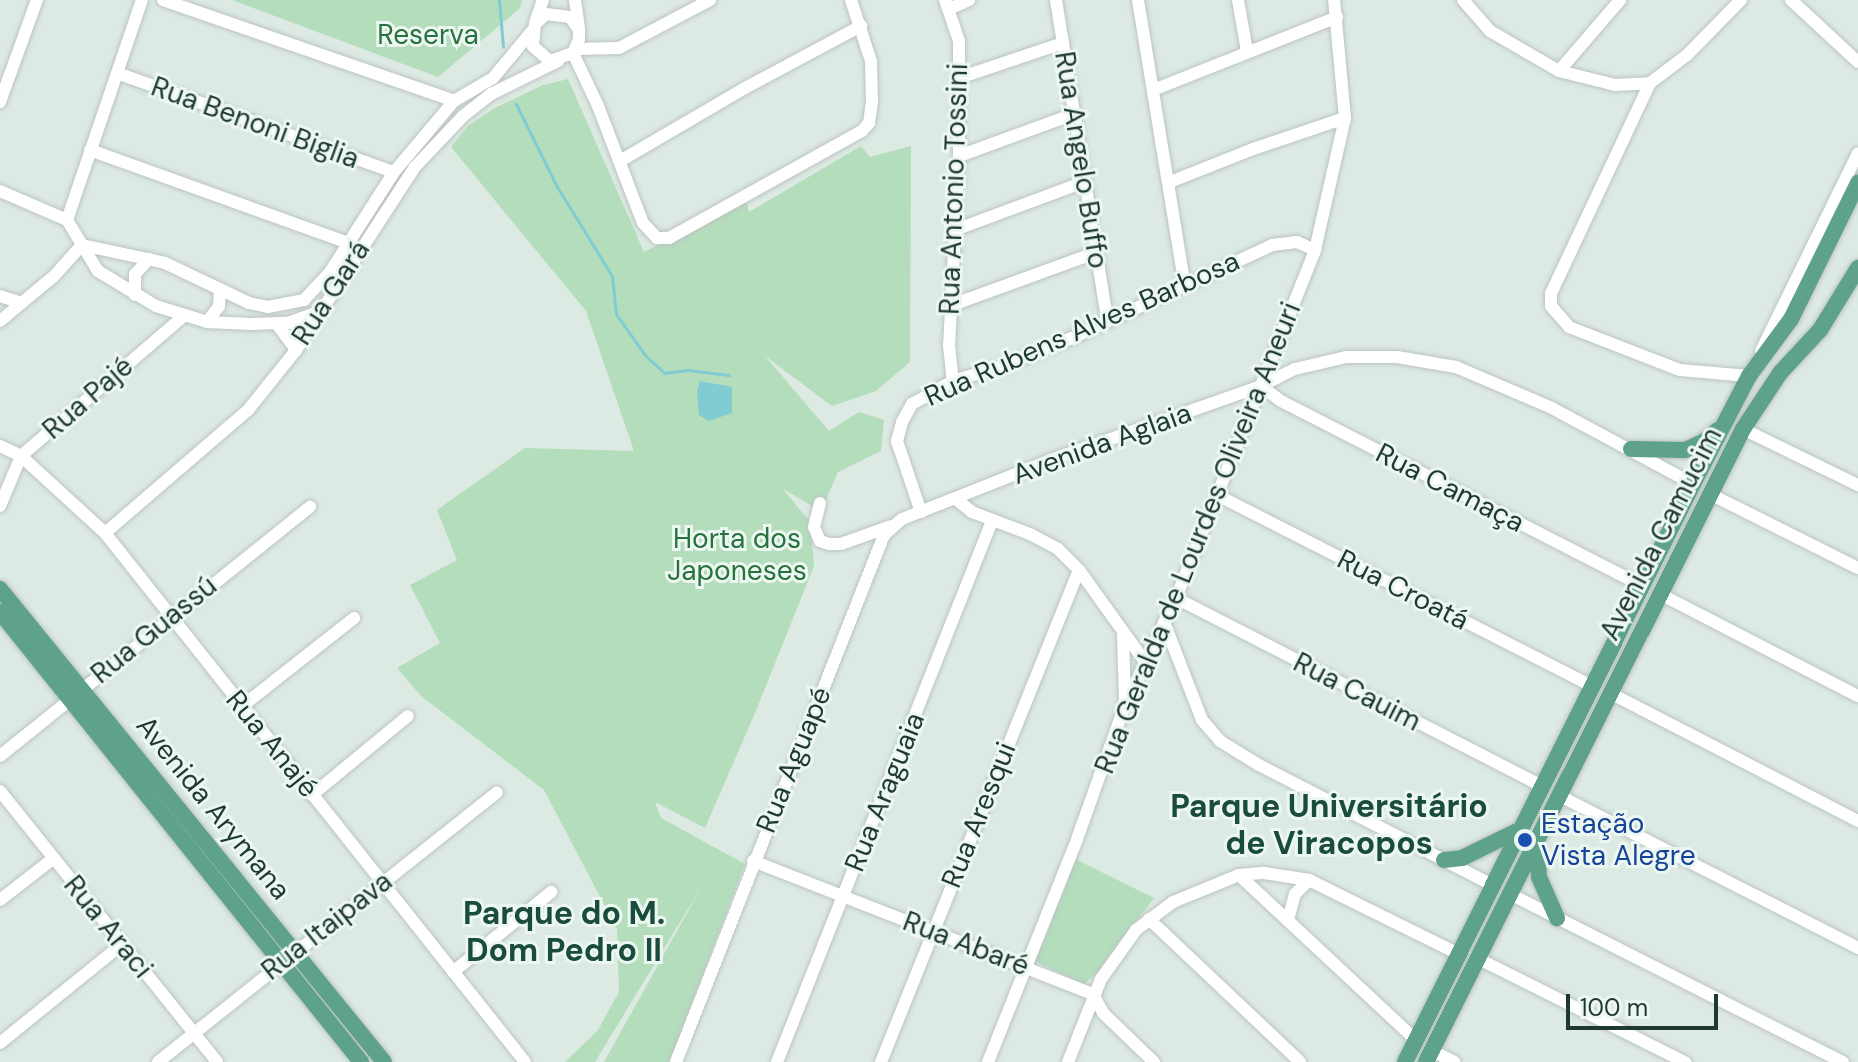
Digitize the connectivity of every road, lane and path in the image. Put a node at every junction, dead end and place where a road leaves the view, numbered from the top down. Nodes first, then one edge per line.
1 (37, 0) edge
2 (142, 0) edge
3 (163, 0) edge
4 (543, 0) edge
5 (575, 0) edge
6 (710, 0) edge
7 (851, 0) edge
8 (969, 0) edge
9 (1056, 0) edge
10 (1138, 0) edge
11 (1238, 0) edge
12 (1334, 0) edge
13 (1463, 0) edge
14 (1620, 0) edge
15 (1741, 0) edge
16 (1791, 0) edge
17 (947, 4) edge
18 (1337, 17) junction
19 (861, 26) junction
20 (533, 27) junction
21 (579, 30) junction
22 (1063, 43) junction
23 (574, 51) junction
24 (1247, 51) junction
25 (558, 61) junction
26 (1858, 62) edge
27 (1559, 71) junction
28 (117, 73) junction
29 (959, 78) junction
30 (1650, 83) junction
31 (1153, 90) junction
32 (1, 96) edge
33 (454, 101) junction
34 (1074, 114) junction
35 (1345, 118) junction
36 (90, 150) junction
37 (1858, 153) edge
38 (959, 156) junction
39 (620, 161) junction
40 (394, 172) junction
41 (1084, 182) junction
42 (1170, 182) junction
43 (1858, 183) edge
44 (0, 191) edge
45 (67, 220) junction
46 (955, 230) junction
47 (349, 243) junction
48 (82, 245) junction
49 (1315, 250) junction
50 (1095, 253) junction
51 (149, 259) junction
52 (1858, 268) edge
53 (1184, 282) junction
54 (220, 289) junction
55 (135, 295) junction
56 (0, 296) edge
57 (21, 303) junction
58 (952, 305) junction
59 (156, 306) junction
60 (321, 311) junction
61 (184, 316) junction
62 (1107, 320) junction
63 (0, 321) edge
64 (207, 322) junction
65 (276, 323) junction
66 (155, 341) junction
67 (296, 350) junction
68 (1749, 376) junction
69 (953, 381) junction
70 (1261, 386) junction
71 (1729, 416) junction
72 (1743, 429) junction
73 (0, 446) edge
74 (1631, 449) junction
75 (21, 456) junction
76 (1693, 484) junction
77 (1858, 485) edge
78 (1710, 494) junction
79 (1217, 495) junction
80 (956, 499) junction
81 (820, 503) dead end
82 (0, 506) edge
83 (310, 507) dead end
84 (921, 512) junction
85 (992, 521) junction
86 (891, 526) junction
87 (105, 533) junction
88 (1858, 568) edge
89 (1079, 570) junction
90 (1643, 586) junction
91 (0, 589) edge
92 (1662, 595) junction
93 (1176, 598) junction
94 (0, 612) edge
95 (170, 618) junction
96 (354, 618) dead end
97 (1164, 622) junction
98 (1123, 636) junction
99 (1145, 662) junction
100 (1590, 685) junction
101 (76, 692) junction
102 (1610, 693) junction
103 (1858, 696) edge
104 (1125, 705) junction
105 (241, 707) junction
106 (408, 716) dead end
107 (0, 756) edge
108 (1540, 785) junction
109 (0, 791) edge
110 (497, 792) dead end
111 (312, 795) junction
112 (1560, 796) junction
113 (1858, 821) edge
114 (1517, 831) junction
115 (1537, 840) junction
116 (54, 858) junction
117 (1444, 860) junction
118 (753, 861) junction
119 (1239, 875) junction
120 (1309, 880) junction
121 (383, 882) junction
122 (1491, 884) junction
123 (551, 892) dead end
124 (1510, 894) junction
125 (843, 896) junction
126 (0, 900) edge
127 (1557, 918) junction
128 (1149, 919) junction
129 (1288, 920) junction
130 (932, 930) junction
131 (121, 945) junction
132 (1858, 948) edge
133 (1457, 953) junction
134 (288, 956) junction
135 (1477, 958) junction
136 (1026, 967) junction
137 (453, 972) junction
138 (1093, 994) junction
139 (195, 1033) junction
140 (1416, 1040) junction
141 (0, 1043) edge
142 (1429, 1056) edge
143 (158, 1062) edge
144 (217, 1062) edge
145 (361, 1062) edge
146 (384, 1062) edge
147 (525, 1062) edge
148 (676, 1062) edge
149 (777, 1062) edge
150 (881, 1062) edge
151 (988, 1062) edge
152 (1068, 1062) edge
153 (1154, 1062) edge
154 (1300, 1062) edge
155 (1405, 1062) edge
156 (1455, 1062) edge
157 (1685, 1062) edge
158 (1843, 1062) edge

1 - 32 street
2 - 28 street
3 - 33 street
4 - 20 street
5 - 21 street
6 - 23 street
7 - 19 street
8 - 17 street
9 - 22 street, Rua Angelo Buffo
10 - 31 street
11 - 24 street
12 - 18 street, Rua Geralda de Lourdes Oliveira Aneuri
13 - 27 street
14 - 27 street
15 - 30 street
16 - 26 street
17 - 29 street, Rua Antonio Tossini
18 - 24 street
18 - 35 street, Rua Geralda de Lourdes Oliveira Aneuri
19 - 39 street
19 - 39 street
20 - 21 street
20 - 25 street
20 - 33 street
21 - 23 street
22 - 29 street
22 - 34 street, Rua Angelo Buffo
23 - 25 street
23 - 39 street
24 - 31 street
25 - 60 street, Rua Gará
27 - 30 street
28 - 36 street
28 - 40 street, Rua Benoni Biglia
29 - 38 street, Rua Antonio Tossini
30 - 68 street
31 - 42 street
33 - 40 street
34 - 38 street
34 - 41 street, Rua Angelo Buffo
35 - 42 street
35 - 49 street, Rua Geralda de Lourdes Oliveira Aneuri
36 - 45 street
36 - 47 street
37 - 68 street, Avenida Camucim
38 - 46 street, Rua Antonio Tossini
40 - 47 street
41 - 46 street
41 - 50 street, Rua Angelo Buffo
42 - 53 street
43 - 68 main road, Avenida Camucim
44 - 45 street
45 - 48 street
46 - 58 street, Rua Antonio Tossini
47 - 54 street
48 - 51 street
48 - 55 street
48 - 57 street
49 - 53 street, Rua Rubens Alves Barbosa
49 - 70 street, Rua Geralda de Lourdes Oliveira Aneuri
50 - 58 street
50 - 62 street, Rua Angelo Buffo
51 - 54 street
51 - 55 street
52 - 72 main road, Avenida Camucim
53 - 62 street, Rua Rubens Alves Barbosa
54 - 64 street
55 - 59 street
56 - 57 street
57 - 63 street
58 - 69 street, Rua Antonio Tossini
59 - 61 street
59 - 66 street, Rua Pajé
60 - 65 street
60 - 67 street, Rua Gará
61 - 64 street
61 - 66 street, Rua Pajé
62 - 69 street, Rua Rubens Alves Barbosa
64 - 65 street
65 - 67 street
66 - 75 street, Rua Pajé
67 - 87 street, Rua Gará
68 - 71 main road, Avenida Camucim
69 - 84 street, Rua Rubens Alves Barbosa
70 - 74 street, Avenida Aglaia
70 - 79 street, Rua Geralda de Lourdes Oliveira Aneuri
70 - 80 street, Avenida Aglaia
70 - 90 street, Rua Camaça
71 - 74 main road
71 - 76 main road, Avenida Camucim
72 - 77 street
72 - 78 main road, Avenida Camucim
73 - 75 street, Rua Anajé
74 - 76 street, Avenida Aglaia
75 - 82 street
75 - 87 street, Rua Anajé
76 - 78 main road
76 - 90 main road, Avenida Camucim
78 - 88 street
78 - 92 main road, Avenida Camucim
79 - 93 street, Rua Geralda de Lourdes Oliveira Aneuri
79 - 100 street, Rua Croatá
80 - 84 street
80 - 85 street
81 - 86 street
83 - 95 street, Rua Guassú
84 - 86 street
85 - 89 street
85 - 125 street, Rua Araguaia
86 - 118 street, Rua Aguapé
87 - 95 street, Rua Anajé
89 - 98 street
89 - 130 street, Rua Aresqui
90 - 100 main road, Avenida Camucim
91 - 101 main road, Avenida Arymana
92 - 102 main road, Avenida Camucim
92 - 103 street
93 - 97 street, Rua Geralda de Lourdes Oliveira Aneuri
93 - 108 street, Rua Cauim
94 - 101 main road, Avenida Arymana
95 - 101 street, Rua Guassú
95 - 105 street, Rua Anajé
96 - 105 street
97 - 99 street, Rua Geralda de Lourdes Oliveira Aneuri
97 - 117 street
98 - 99 street
98 - 104 street
99 - 104 street, Rua Geralda de Lourdes Oliveira Aneuri
100 - 102 main road
100 - 108 main road, Avenida Camucim
101 - 107 street, Rua Guassú
101 - 134 main road, Avenida Arymana
102 - 112 main road, Avenida Camucim
102 - 113 street
104 - 136 street, Rua Geralda de Lourdes Oliveira Aneuri
105 - 111 street, Rua Anajé
106 - 111 street
108 - 114 main road, Avenida Camucim
109 - 116 street, Rua Araci
110 - 121 street, Rua Itaipava
111 - 121 street, Rua Anajé
112 - 115 main road, Avenida Camucim
112 - 132 street
114 - 117 main road
114 - 122 main road, Avenida Camucim
115 - 124 main road, Avenida Camucim
115 - 127 main road
116 - 126 street
116 - 131 street, Rua Araci
117 - 122 street
118 - 125 street, Rua Abaré
118 - 148 street, Rua Aguapé
119 - 120 street
119 - 128 street
119 - 129 street
120 - 129 street
120 - 133 street
121 - 134 street, Rua Itaipava
121 - 137 street, Rua Anajé
122 - 124 main road
122 - 133 main road, Avenida Camucim
123 - 137 street
124 - 127 street
124 - 135 main road, Avenida Camucim
125 - 130 street, Rua Abaré
125 - 149 street, Rua Araguaia
127 - 158 street
128 - 138 street
128 - 154 street
129 - 140 street
130 - 136 street, Rua Abaré
130 - 150 street, Rua Aresqui
131 - 139 street, Rua Araci
131 - 141 street
133 - 135 main road
133 - 140 main road, Avenida Camucim
134 - 139 street, Rua Itaipava
134 - 145 main road, Avenida Arymana
134 - 146 main road, Avenida Arymana
135 - 142 main road, Avenida Camucim
135 - 157 street
136 - 138 street, Rua Abaré
136 - 151 street, Rua Geralda de Lourdes Oliveira Aneuri
137 - 147 street, Rua Anajé
138 - 152 street
138 - 153 street
139 - 143 street, Rua Itaipava
139 - 144 street, Rua Araci
140 - 155 main road, Avenida Camucim
142 - 156 street

